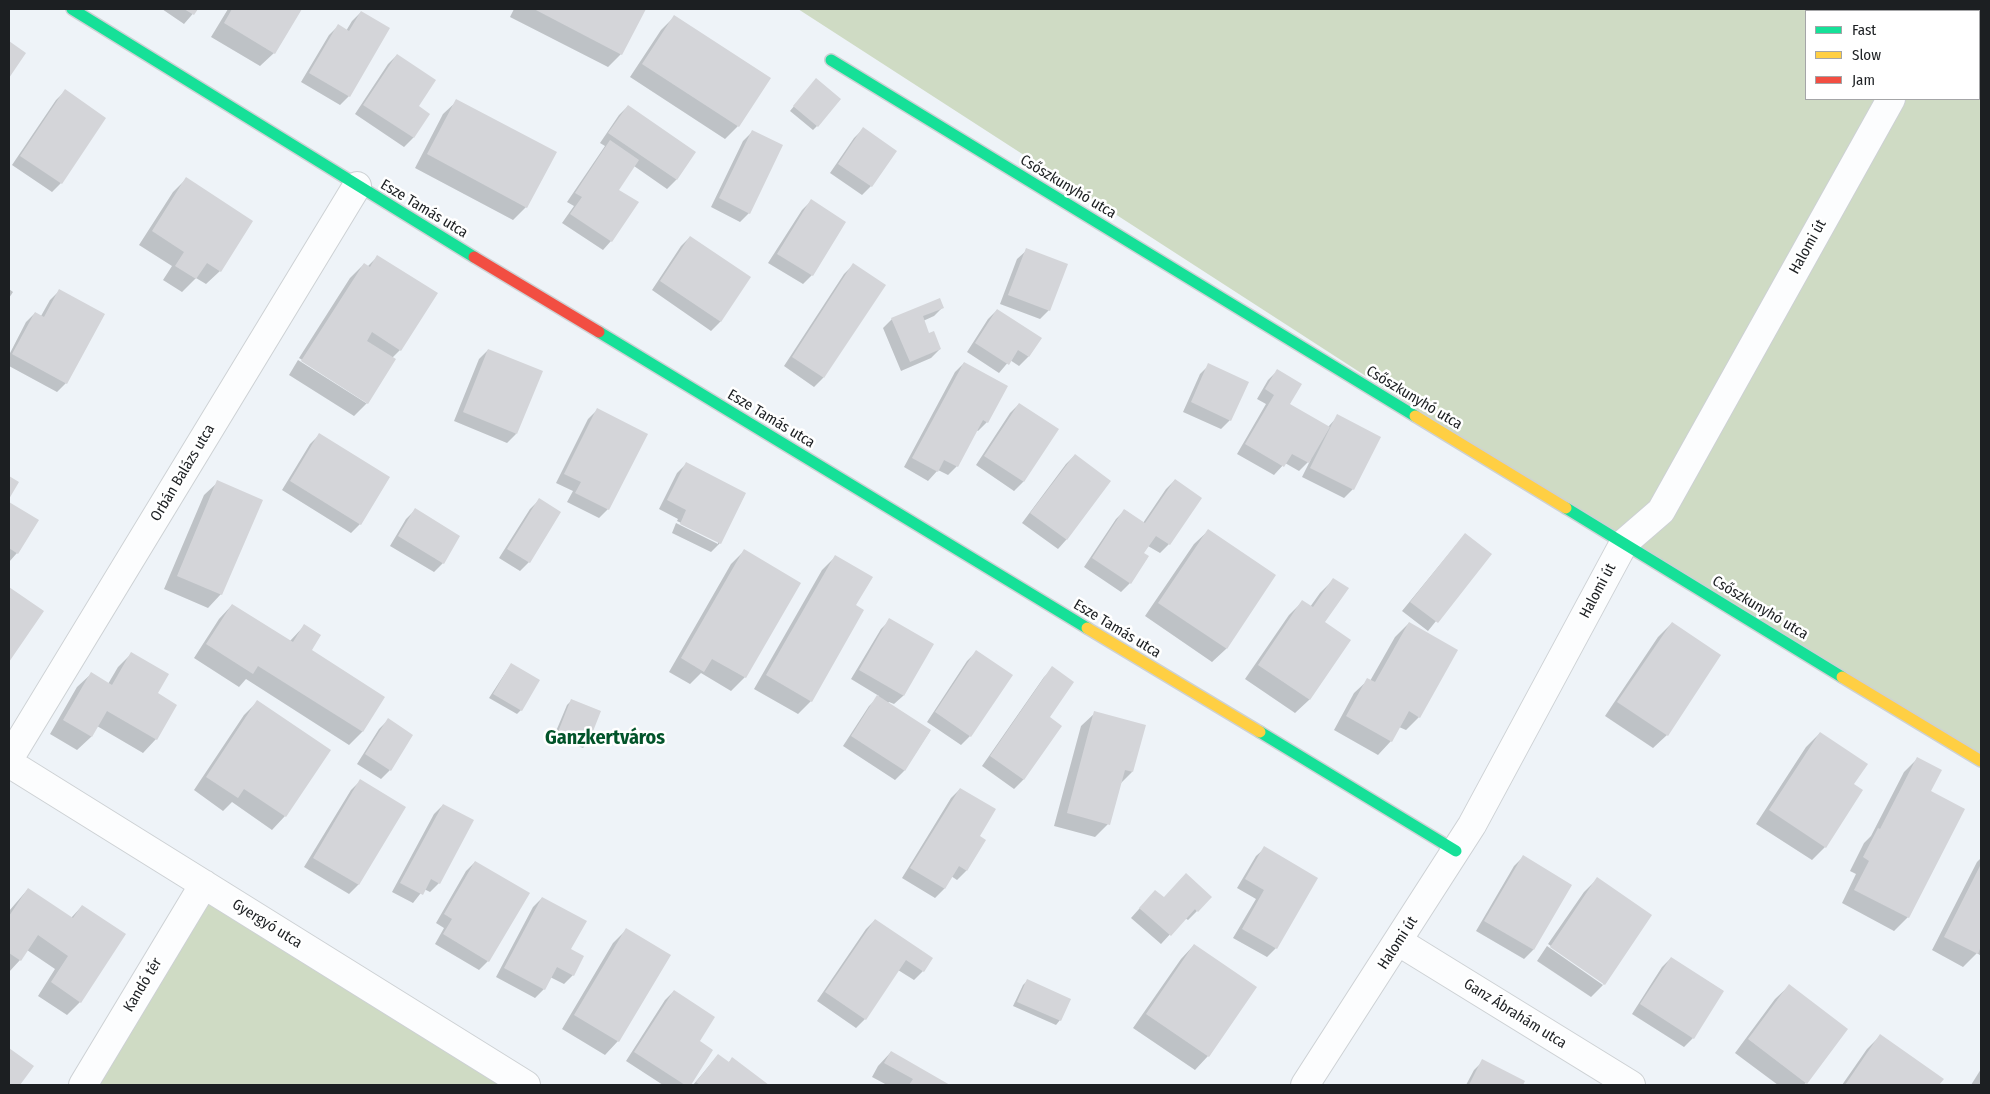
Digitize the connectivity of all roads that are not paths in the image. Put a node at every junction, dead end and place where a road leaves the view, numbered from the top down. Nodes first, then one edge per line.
1 (72, 9) edge
2 (832, 60) dead end
3 (1890, 100) edge
4 (357, 186) junction
5 (1624, 543) junction
6 (9, 759) edge
7 (1981, 761) edge
8 (9, 763) edge
9 (1456, 851) junction
10 (204, 884) junction
11 (1398, 942) junction
12 (83, 1085) edge
13 (526, 1085) edge
14 (1306, 1085) edge
15 (1631, 1085) edge

1 - 4 street, Esze Tamás utca
2 - 5 street, Csőszkunyhó utca
3 - 5 street, Halomi út
4 - 6 street, Orbán Balázs utca
4 - 9 street, Esze Tamás utca
5 - 7 street, Csőszkunyhó utca
5 - 9 street, Halomi út
8 - 10 street, Gyergyó utca
9 - 11 street, Halomi út
10 - 12 street, Kandó tér
10 - 13 street, Gyergyó utca
11 - 14 street, Halomi út
11 - 15 street, Ganz Ábrahám utca

